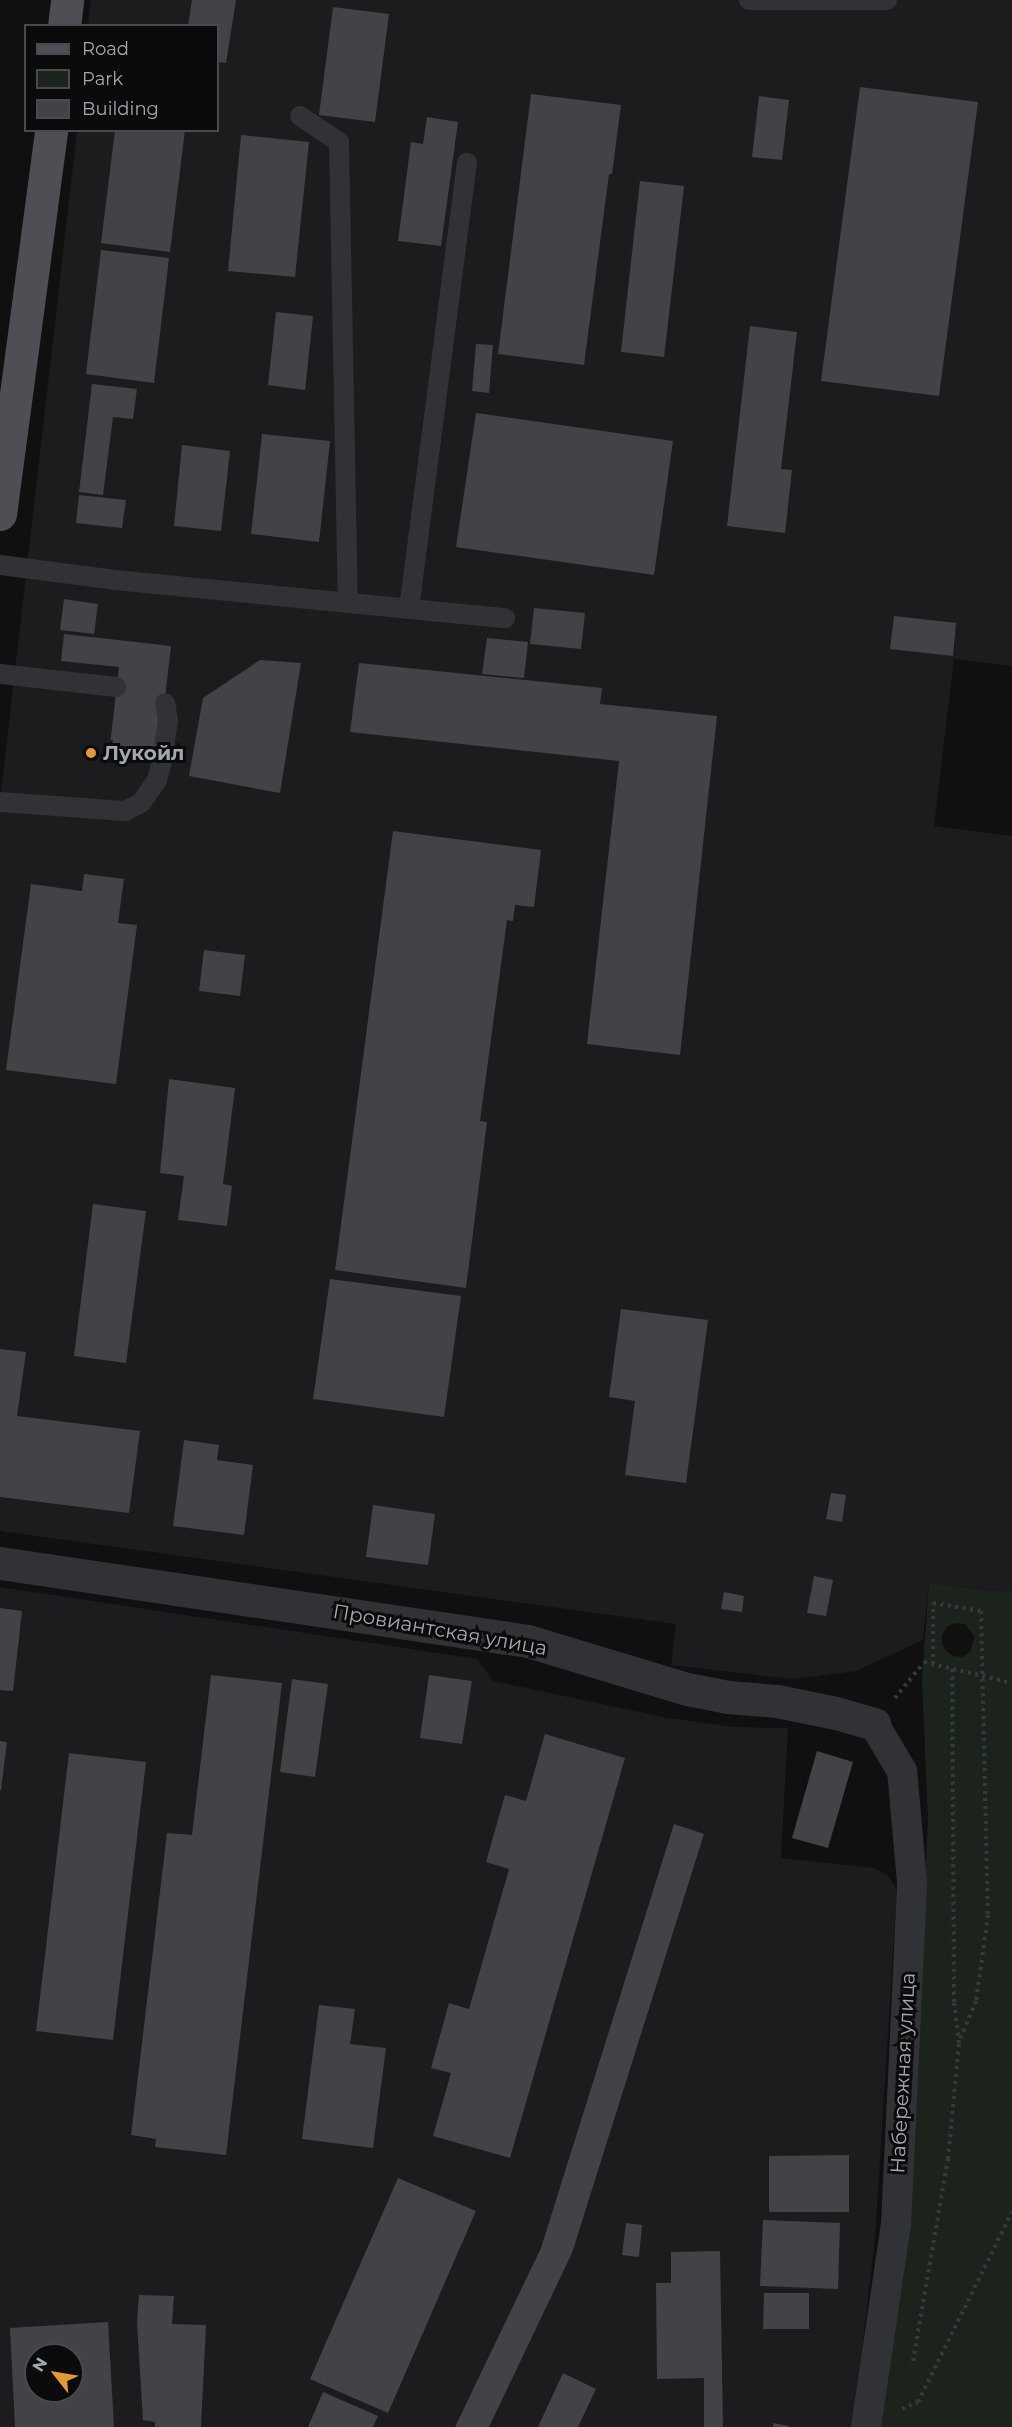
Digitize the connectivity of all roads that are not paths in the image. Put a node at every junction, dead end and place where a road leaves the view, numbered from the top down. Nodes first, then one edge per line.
1 (67, 0) edge
2 (749, 0) edge
3 (887, 0) edge
4 (64, 24) edge
5 (300, 116) dead end
6 (51, 132) edge
7 (467, 163) dead end
8 (28, 311) junction
9 (1, 336) edge
10 (19, 377) junction
11 (0, 514) edge
12 (0, 565) edge
13 (348, 603) junction
14 (409, 609) junction
15 (505, 618) dead end
16 (0, 674) edge
17 (116, 687) dead end
18 (165, 703) dead end
19 (0, 802) edge
20 (0, 1563) edge
21 (874, 1724) joint
22 (866, 2426) edge

1 - 4 main road
2 - 3 lane
5 - 13 lane
6 - 8 main road
7 - 14 lane
8 - 9 main road
8 - 10 main road
9 - 10 main road
10 - 11 main road
12 - 13 lane
13 - 14 lane
14 - 15 lane
16 - 17 lane
18 - 19 lane
20 - 21 street, Провиантская улица
21 - 22 street, Набережная улица

